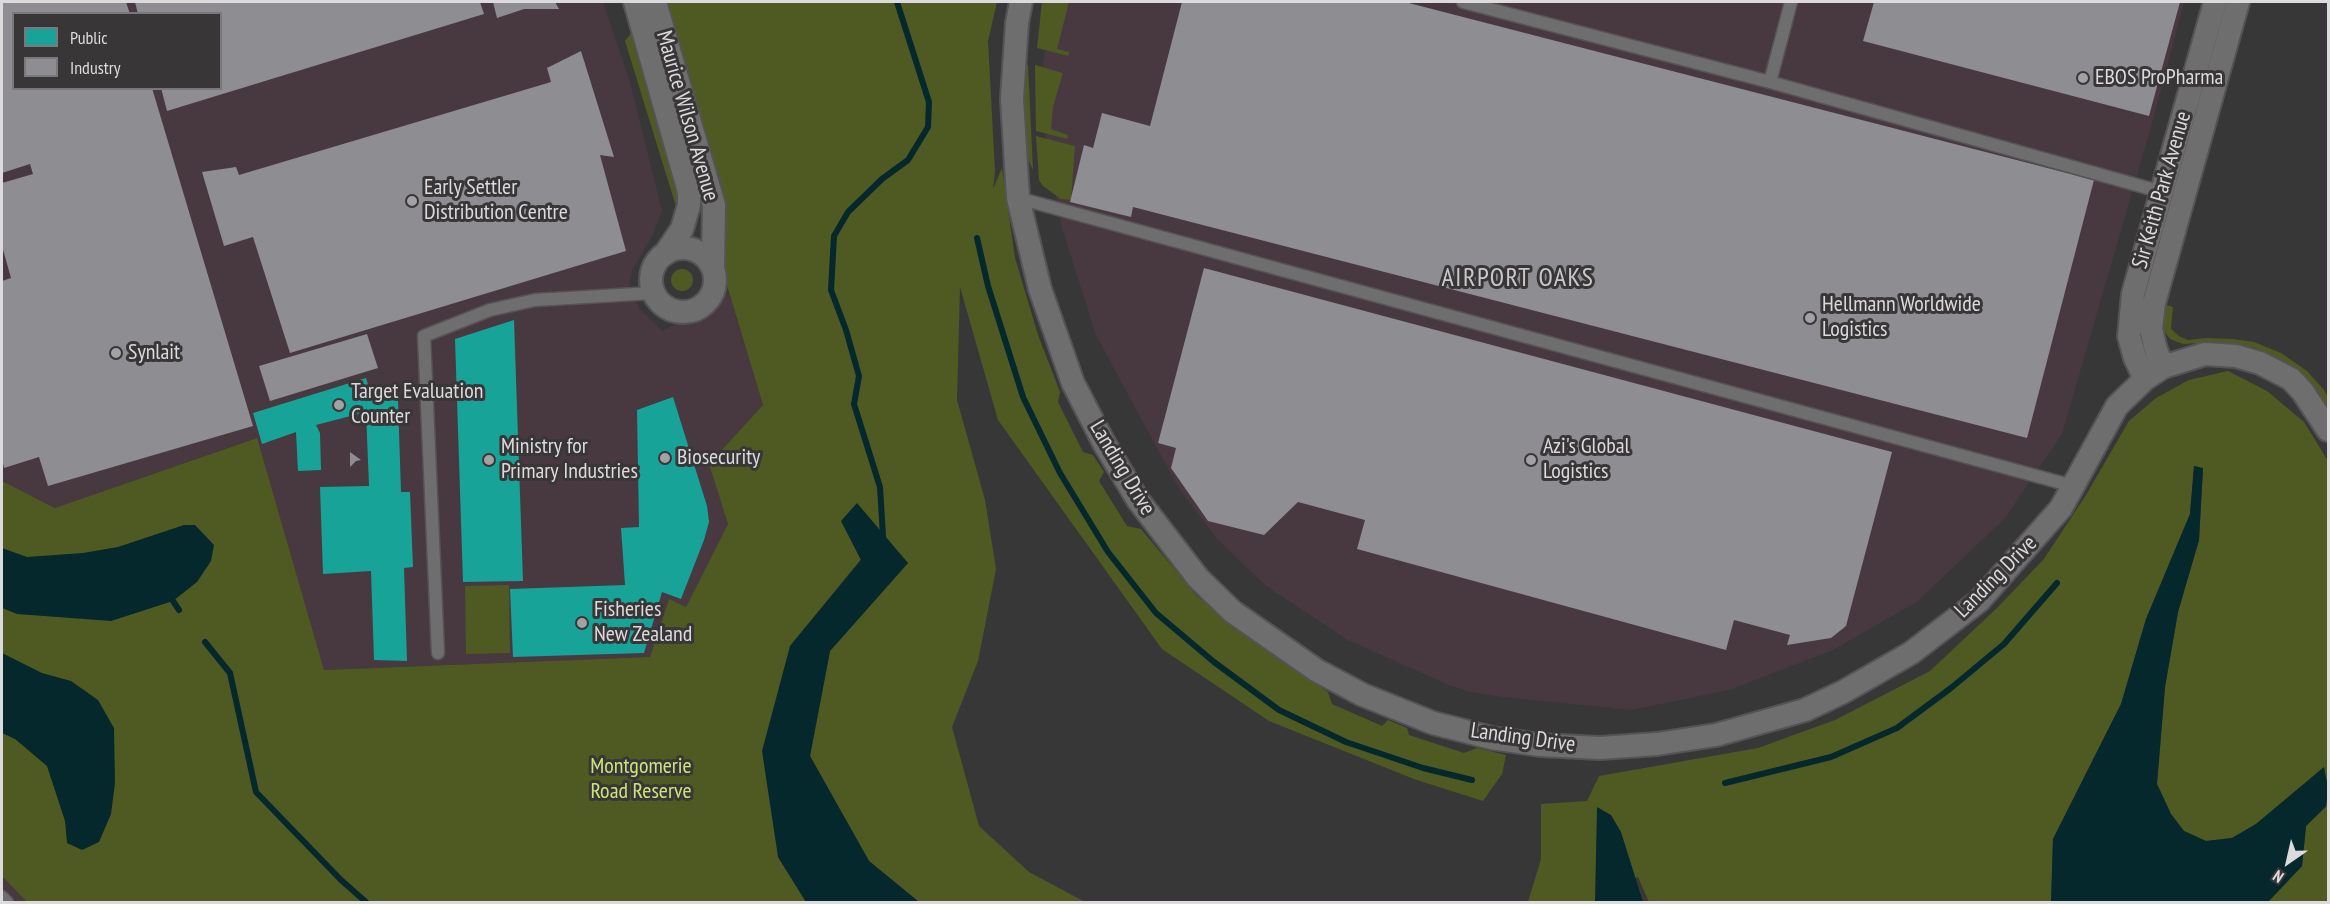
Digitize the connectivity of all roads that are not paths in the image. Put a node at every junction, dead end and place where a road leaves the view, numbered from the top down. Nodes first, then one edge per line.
1 (635, 2) edge
2 (655, 2) edge
3 (1021, 2) edge
4 (1463, 2) edge
5 (1791, 2) edge
6 (2215, 2) edge
7 (2238, 2) edge
8 (1770, 82) junction
9 (2162, 192) junction
10 (1018, 198) junction
11 (664, 254) junction
12 (713, 268) junction
13 (653, 293) junction
14 (2154, 373) junction
15 (2328, 430) edge
16 (2073, 486) junction
17 (438, 653) dead end
18 (2, 897) edge
19 (7, 903) edge

1 - 11 street, Maurice Wilson Avenue
2 - 12 street, Maurice Wilson Avenue
3 - 10 street, Landing Drive
4 - 8 lane
5 - 8 lane
6 - 9 street, Sir Keith Park Avenue
7 - 14 street, Sir Keith Park Avenue
8 - 9 lane
9 - 14 street, Sir Keith Park Avenue
10 - 16 lane
10 - 16 street, Landing Drive
11 - 12 street
11 - 13 street, Maurice Wilson Avenue
12 - 13 street, Maurice Wilson Avenue
13 - 17 lane
14 - 15 street, Landing Drive
14 - 16 street, Landing Drive
18 - 19 lane

